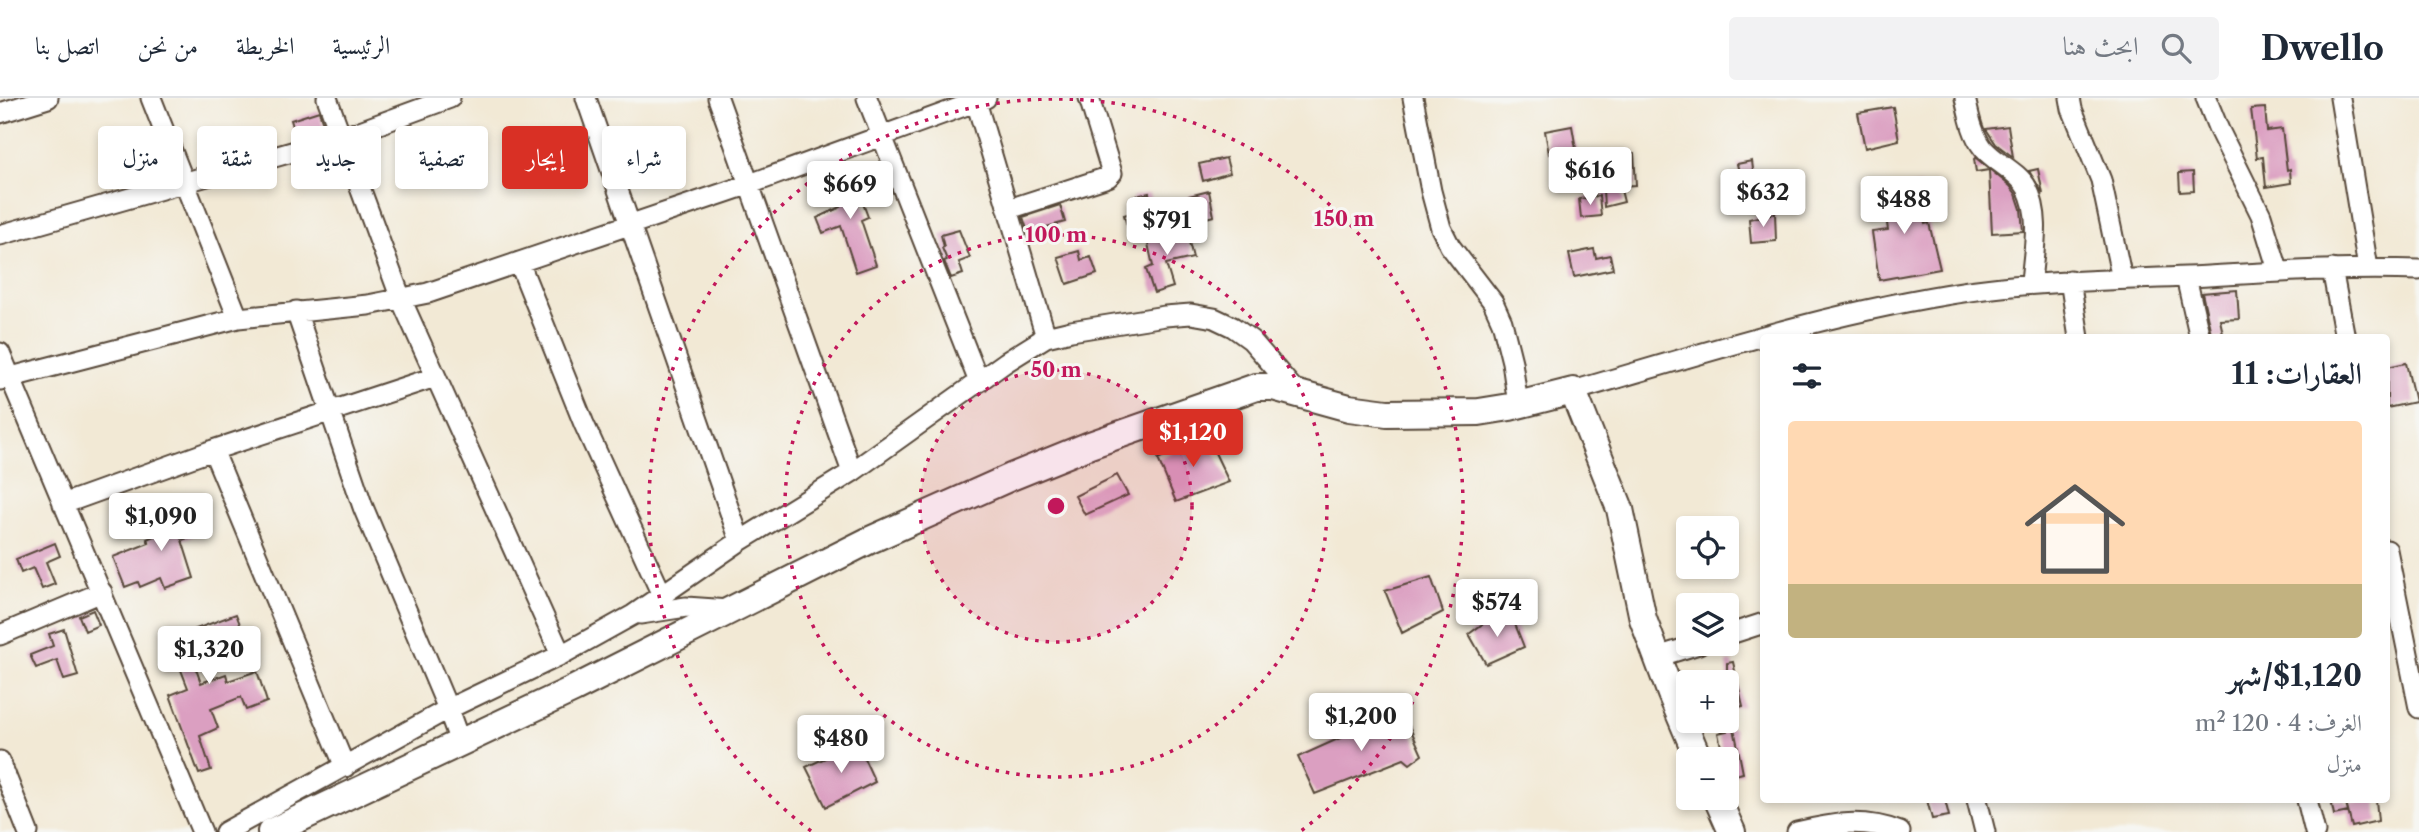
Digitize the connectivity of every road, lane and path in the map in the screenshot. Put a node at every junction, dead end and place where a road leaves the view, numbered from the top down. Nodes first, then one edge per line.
1 (48, 98) edge
2 (151, 98) edge
3 (327, 98) edge
4 (450, 98) edge
5 (586, 98) edge
6 (718, 98) edge
7 (867, 98) edge
8 (1089, 98) edge
9 (1413, 98) edge
10 (1965, 98) edge
11 (2070, 98) edge
12 (2206, 98) edge
13 (2340, 98) edge
14 (979, 99) edge
15 (0, 113) edge
16 (337, 126) edge
17 (374, 126) edge
18 (882, 135) junction
19 (291, 153) edge
20 (184, 184) junction
21 (750, 184) junction
22 (360, 189) edge
23 (1009, 209) junction
24 (628, 224) junction
25 (0, 235) edge
26 (519, 262) junction
27 (2368, 268) junction
28 (2332, 269) junction
29 (2278, 270) junction
30 (2419, 270) edge
31 (2186, 277) junction
32 (2122, 279) junction
33 (2070, 280) junction
34 (2031, 284) junction
35 (401, 299) junction
36 (296, 311) junction
37 (238, 318) junction
38 (1772, 334) edge
39 (2078, 334) edge
40 (2199, 334) edge
41 (2345, 334) edge
42 (1046, 337) junction
43 (1760, 337) edge
44 (0, 353) edge
45 (435, 377) junction
46 (5, 379) edge
47 (979, 382) junction
48 (1573, 391) junction
49 (1296, 392) junction
50 (1518, 405) junction
51 (330, 411) junction
52 (213, 450) junction
53 (852, 472) junction
54 (63, 504) junction
55 (740, 541) junction
56 (2390, 565) edge
57 (102, 592) junction
58 (662, 595) junction
59 (729, 610) junction
60 (633, 615) junction
61 (1760, 624) edge
62 (1739, 631) edge
63 (0, 635) edge
64 (1676, 651) edge
65 (561, 655) junction
66 (1657, 657) junction
67 (2419, 708) edge
68 (449, 709) junction
69 (460, 742) junction
70 (1694, 747) edge
71 (0, 761) edge
72 (345, 767) junction
73 (1978, 803) edge
74 (2308, 803) edge
75 (1722, 810) edge
76 (28, 832) edge
77 (202, 832) edge
78 (225, 832) edge
79 (271, 832) edge
80 (1732, 832) edge
81 (1797, 832) edge
82 (1900, 832) edge
83 (1985, 832) edge
84 (2315, 832) edge

1 - 15 street
2 - 20 street
3 - 16 street
4 - 17 street
5 - 24 street
6 - 21 street
7 - 18 street
8 - 23 street
9 - 50 street
10 - 34 street
11 - 32 street
12 - 29 street
13 - 27 street
14 - 18 street
14 - 23 street
18 - 21 street
18 - 47 street
19 - 20 street
20 - 25 street
20 - 37 street
21 - 24 street
21 - 53 street
22 - 35 street
23 - 42 street
24 - 26 street
24 - 55 street
26 - 35 street
26 - 58 street
27 - 28 street
27 - 30 street
28 - 29 street
28 - 41 street
29 - 31 street
31 - 32 street
31 - 40 street
32 - 33 street
33 - 34 street
33 - 39 street
34 - 38 street
35 - 36 street
35 - 45 street
36 - 37 street
36 - 51 street
37 - 46 street
42 - 47 street
42 - 49 street
43 - 48 street
44 - 46 street
45 - 51 street
45 - 65 street
46 - 54 street
47 - 53 street
48 - 50 street
48 - 66 street
49 - 50 street
49 - 59 street
51 - 52 street
51 - 68 street
52 - 54 street
52 - 72 street
53 - 55 street
54 - 57 street
55 - 58 street
56 - 67 street
57 - 63 street
57 - 77 street
58 - 60 street
59 - 60 street
59 - 69 street
60 - 65 street
61 - 62 street
64 - 66 street
65 - 68 street
66 - 70 street
68 - 69 street
68 - 72 street
69 - 79 street
71 - 76 street
72 - 78 street
73 - 83 street
74 - 84 street
75 - 80 street
81 - 82 street

